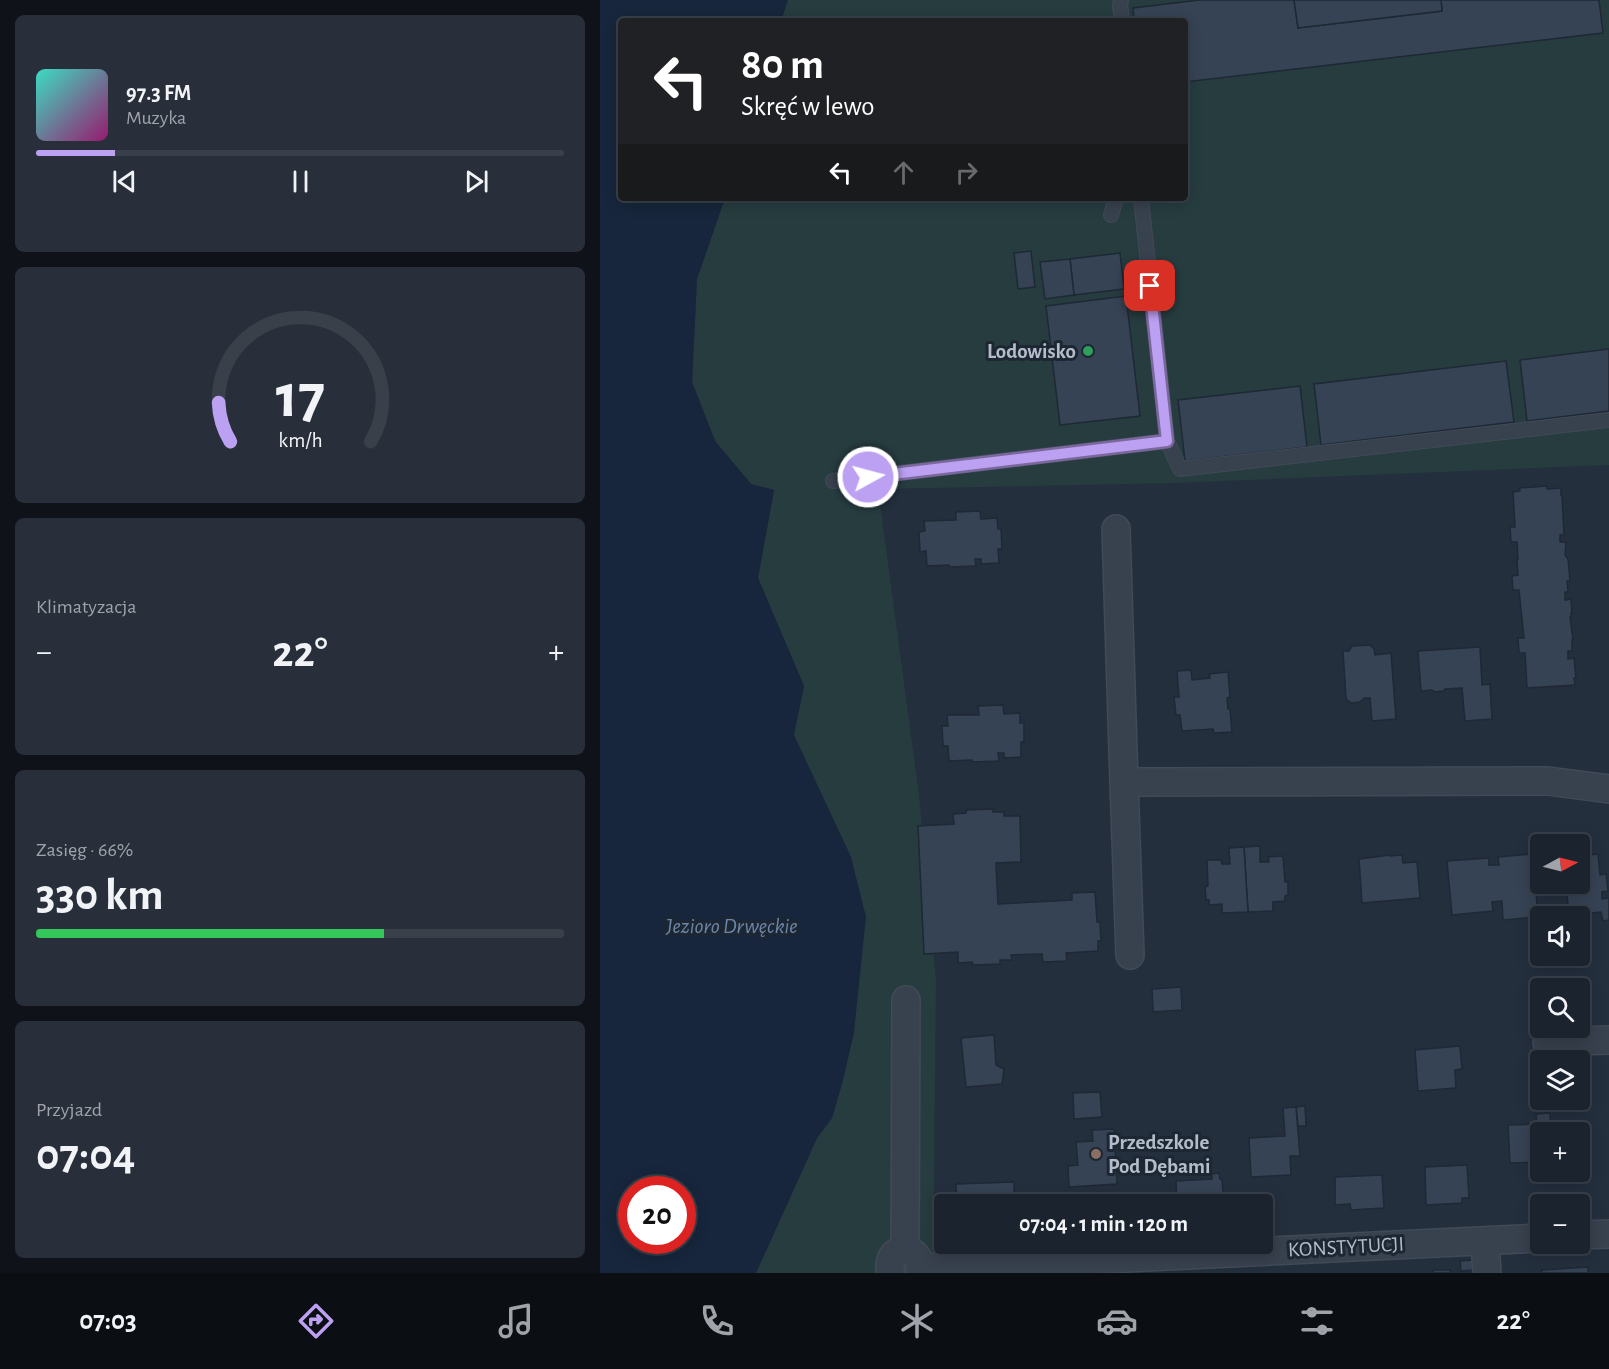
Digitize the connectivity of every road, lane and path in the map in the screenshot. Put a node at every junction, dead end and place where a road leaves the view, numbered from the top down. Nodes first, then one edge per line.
1 (1121, 0) edge
2 (1122, 18) edge
3 (1115, 201) edge
4 (1141, 201) edge
5 (1111, 215) dead end
6 (1609, 420) edge
7 (1167, 441) junction
8 (833, 481) dead end
9 (1116, 529) dead end
10 (1124, 782) junction
11 (1609, 789) edge
12 (1130, 955) dead end
13 (906, 1000) dead end
14 (1609, 1040) edge
15 (1547, 1042) dead end
16 (1609, 1234) edge
17 (1590, 1235) edge
18 (1530, 1239) edge
19 (1485, 1241) junction
20 (914, 1264) edge
21 (1148, 1265) edge
22 (891, 1273) edge
23 (1487, 1273) edge

1 - 2 lane
3 - 5 lane
4 - 7 lane
6 - 7 lane
7 - 8 lane
9 - 10 street
10 - 11 street
10 - 12 street
13 - 20 street
14 - 15 street
16 - 17 street
18 - 19 street, KONSTYTUCJI
19 - 21 street, KONSTYTUCJI
19 - 23 street
20 - 21 street, KONSTYTUCJI
20 - 22 street

